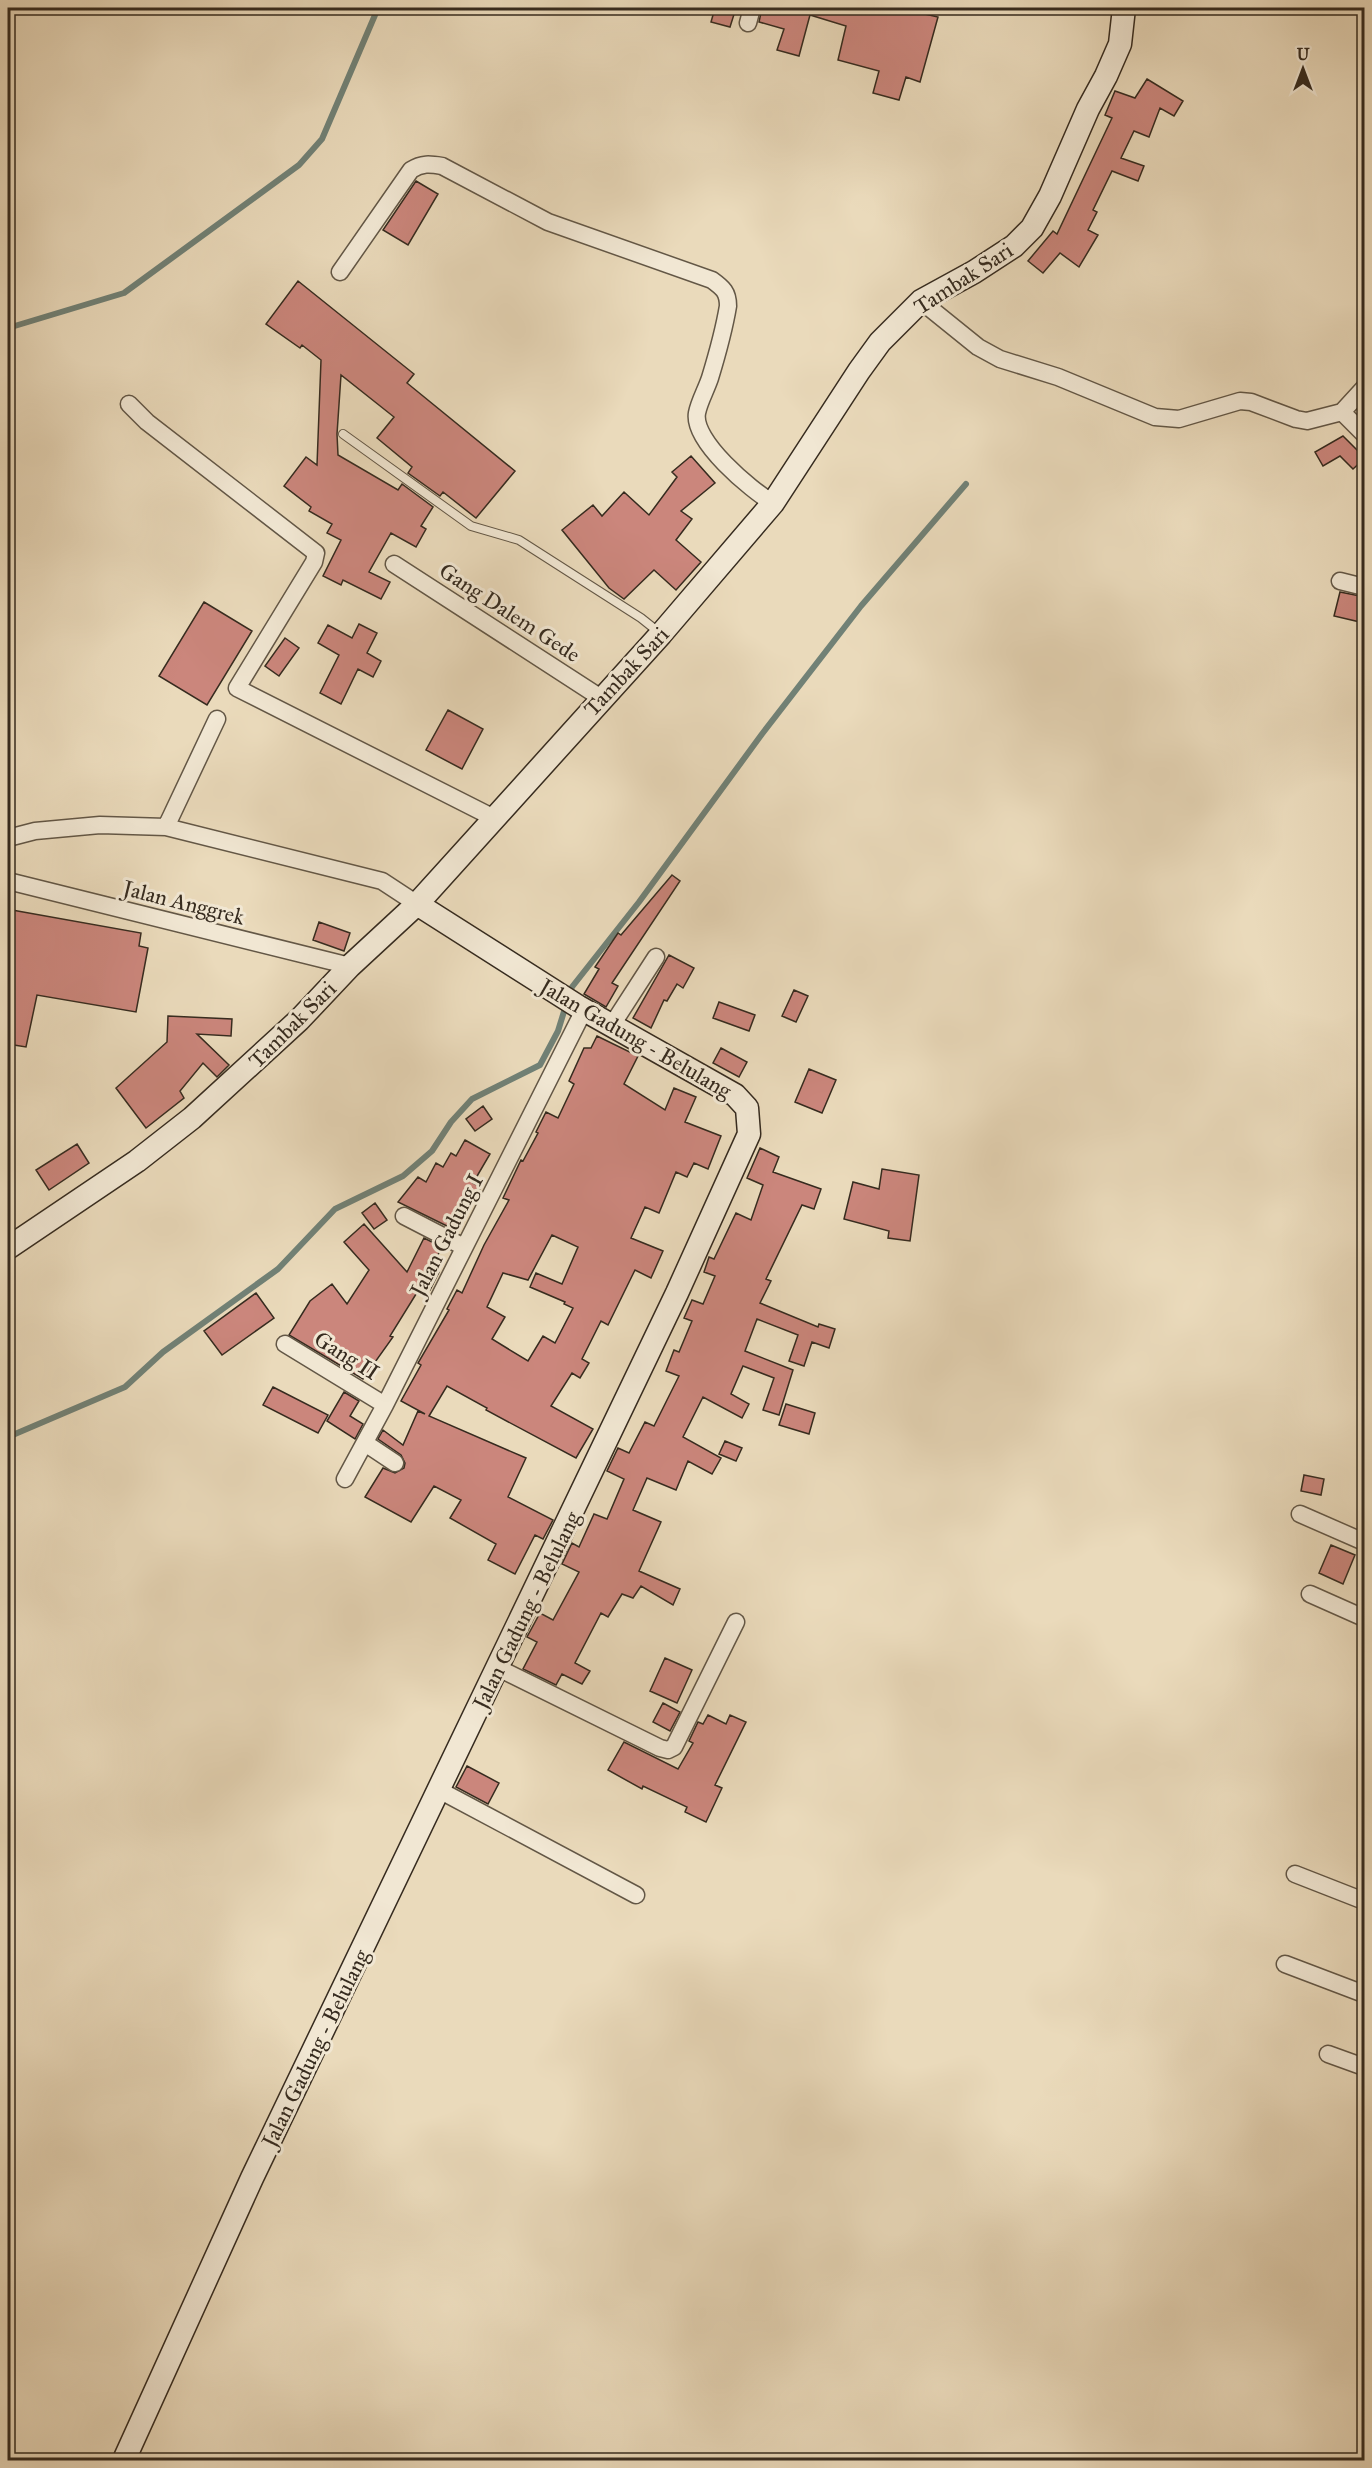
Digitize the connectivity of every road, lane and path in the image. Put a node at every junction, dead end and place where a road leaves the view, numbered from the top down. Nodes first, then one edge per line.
1 (1124, 14) edge
2 (340, 272) dead end
3 (921, 301) junction
4 (1365, 388) edge
5 (129, 404) dead end
6 (1344, 413) junction
7 (1363, 433) edge
8 (343, 434) dead end
9 (773, 503) junction
10 (394, 564) dead end
11 (1340, 581) dead end
12 (1365, 587) edge
13 (661, 634) junction
14 (601, 698) junction
15 (217, 719) dead end
16 (494, 818) junction
17 (166, 827) junction
18 (8, 838) edge
19 (8, 881) edge
20 (417, 904) junction
21 (656, 957) dead end
22 (350, 966) junction
23 (582, 1008) junction
24 (612, 1025) junction
25 (404, 1216) dead end
26 (464, 1247) junction
27 (8, 1248) edge
28 (285, 1344) dead end
29 (385, 1405) junction
30 (365, 1443) junction
31 (395, 1463) dead end
32 (345, 1479) dead end
33 (1300, 1514) dead end
34 (1365, 1542) edge
35 (1310, 1594) dead end
36 (1365, 1618) edge
37 (736, 1622) dead end
38 (498, 1668) junction
39 (439, 1790) junction
40 (1295, 1874) dead end
41 (636, 1896) dead end
42 (1365, 1901) edge
43 (1285, 1964) dead end
44 (1365, 1994) edge
45 (1328, 2054) dead end
46 (1365, 2067) edge
47 (123, 2460) edge

1 - 3 street, Tambak Sari
2 - 9 street
3 - 6 street
3 - 9 street, Tambak Sari
4 - 6 street
5 - 16 street
6 - 7 street
8 - 13 lane
9 - 13 street, Tambak Sari
10 - 14 street, Gang Dalem Gede
11 - 12 street
13 - 14 street, Tambak Sari
14 - 16 street, Tambak Sari
15 - 17 street
16 - 20 street, Tambak Sari
17 - 18 street
17 - 20 street
19 - 22 street, Jalan Anggrek
20 - 22 street, Tambak Sari
20 - 23 street, Jalan Gadung - Belulang
21 - 24 street
22 - 27 street, Tambak Sari
23 - 24 street, Jalan Gadung - Belulang
23 - 26 street, Jalan Gadung I
24 - 38 street, Jalan Gadung - Belulang
25 - 26 street
26 - 29 street, Jalan Gadung I
28 - 29 street, Gang II
29 - 30 street, Jalan Gadung I
30 - 31 street
30 - 32 street, Jalan Gadung I
33 - 34 street
35 - 36 street
37 - 38 street
38 - 39 street, Jalan Gadung - Belulang
39 - 41 street
39 - 47 street, Jalan Gadung - Belulang
40 - 42 street
43 - 44 street
45 - 46 street

